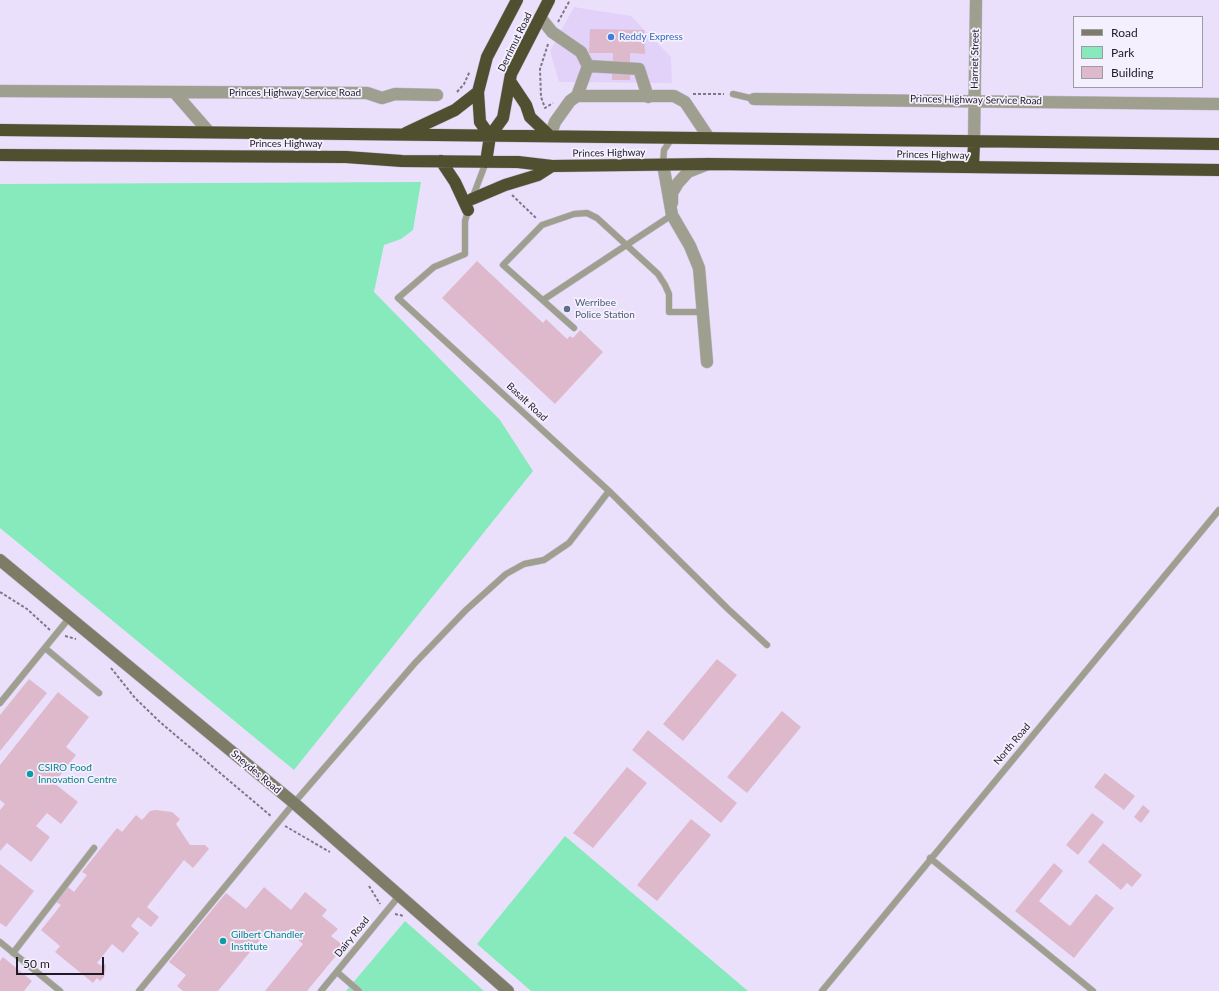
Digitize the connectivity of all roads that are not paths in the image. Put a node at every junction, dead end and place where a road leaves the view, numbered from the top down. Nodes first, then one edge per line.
1 (517, 0) edge
2 (549, 0) edge
3 (976, 0) edge
4 (540, 18) junction
5 (588, 66) junction
6 (510, 81) junction
7 (0, 91) edge
8 (478, 92) junction
9 (175, 93) junction
10 (733, 94) road end
11 (437, 95) dead end
12 (577, 96) junction
13 (648, 96) junction
14 (754, 98) joint
15 (975, 100) junction
16 (1219, 104) edge
17 (0, 130) edge
18 (209, 132) junction
19 (401, 135) junction
20 (490, 136) junction
21 (550, 136) junction
22 (672, 138) junction
23 (710, 138) junction
24 (974, 142) junction
25 (1219, 144) edge
26 (0, 155) edge
27 (442, 161) junction
28 (486, 162) junction
29 (663, 164) junction
30 (709, 164) junction
31 (552, 166) junction
32 (973, 167) junction
33 (1219, 170) edge
34 (470, 205) junction
35 (672, 215) junction
36 (626, 246) junction
37 (543, 300) junction
38 (704, 312) junction
39 (574, 328) dead end
40 (707, 362) dead end
41 (609, 491) junction
42 (1219, 510) edge
43 (0, 560) edge
44 (70, 617) junction
45 (767, 645) dead end
46 (45, 648) junction
47 (99, 693) dead end
48 (0, 703) edge
49 (294, 803) junction
50 (94, 848) dead end
51 (930, 858) junction
52 (399, 896) junction
53 (0, 942) edge
54 (13, 952) junction
55 (337, 972) junction
56 (60, 991) edge
57 (139, 991) edge
58 (321, 991) edge
59 (359, 991) edge
60 (508, 991) edge
61 (822, 991) edge
62 (1093, 991) edge

1 - 8 highway, Derrimut Road
2 - 4 highway, Derrimut Road
3 - 15 street, Harriet Street
4 - 5 street
4 - 6 highway, Derrimut Road
5 - 12 street
5 - 13 street
6 - 20 highway, Derrimut Road
6 - 21 highway
7 - 9 street, Princes Highway Service Road
8 - 19 highway
8 - 20 highway, Derrimut Road
9 - 11 street, Princes Highway Service Road
9 - 18 street
10 - 14 lane, Princes Highway Service Road
12 - 13 street
12 - 21 street
13 - 23 street
14 - 15 street, Princes Highway Service Road
15 - 16 street, Princes Highway Service Road
15 - 24 street, Harriet Street
17 - 18 highway, Princes Highway
18 - 19 highway, Princes Highway
19 - 20 highway, Princes Highway
20 - 21 highway, Princes Highway
20 - 28 highway
21 - 22 highway, Princes Highway
22 - 23 highway, Princes Highway
22 - 29 lane
23 - 24 highway, Princes Highway
24 - 25 highway, Princes Highway
24 - 32 highway
26 - 27 highway, Princes Highway
27 - 28 highway, Princes Highway
27 - 34 highway
28 - 31 highway, Princes Highway
28 - 34 lane, Basalt Road
29 - 30 highway, Princes Highway
29 - 31 highway, Princes Highway
29 - 35 street
30 - 32 highway, Princes Highway
30 - 35 street
31 - 34 highway
32 - 33 highway, Princes Highway
34 - 41 lane, Basalt Road
35 - 36 lane
35 - 38 street
36 - 37 lane
36 - 37 lane
36 - 38 lane
37 - 39 lane
38 - 40 street
41 - 45 lane, Basalt Road
41 - 49 lane
42 - 51 lane, North Road
43 - 44 main road, Sneydes Road
44 - 46 lane
44 - 49 main road, Sneydes Road
46 - 47 lane
46 - 48 lane
49 - 52 main road, Sneydes Road
49 - 57 lane
50 - 54 lane
51 - 61 lane, North Road
51 - 62 lane
52 - 55 lane, Dairy Road
52 - 60 main road, Sneydes Road
53 - 54 lane
54 - 56 lane
55 - 58 lane, Dairy Road
55 - 59 lane

